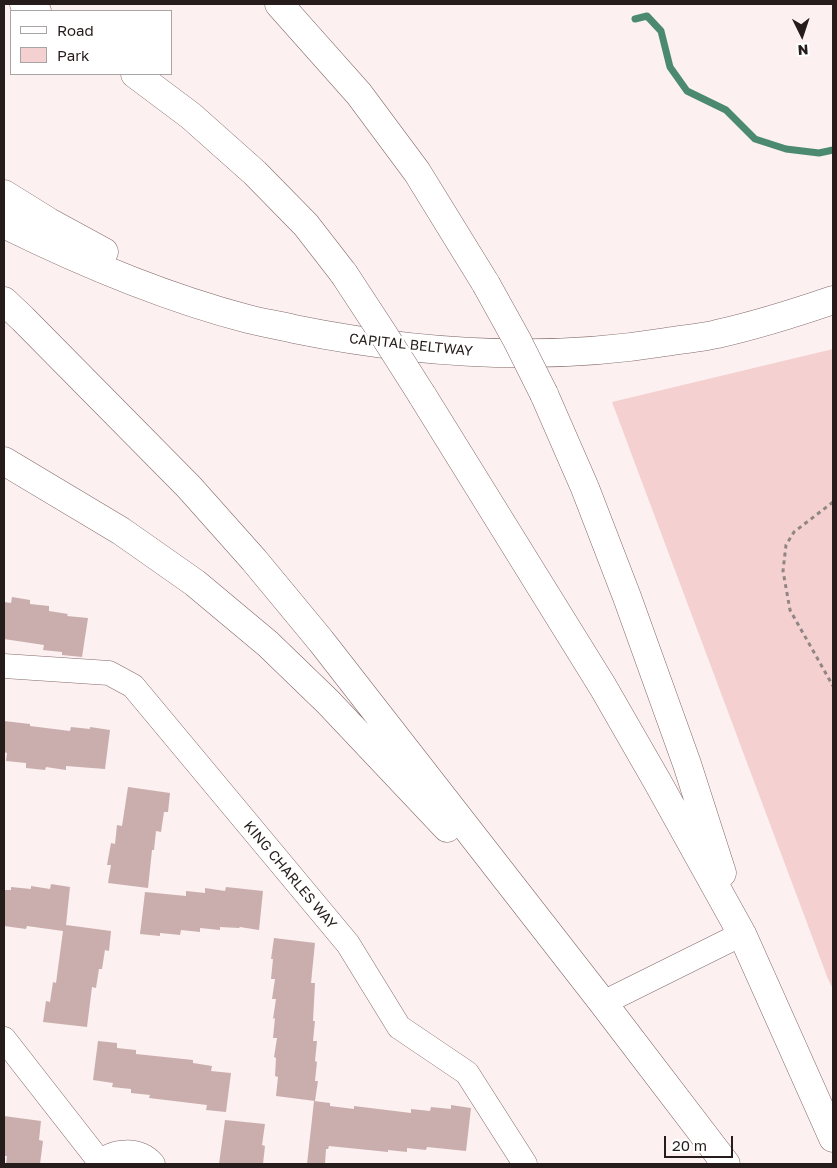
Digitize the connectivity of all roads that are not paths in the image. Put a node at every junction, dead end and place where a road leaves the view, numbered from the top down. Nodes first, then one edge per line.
1 (24, 4) edge
2 (279, 4) edge
3 (35, 10) edge
4 (136, 75) edge
5 (4, 194) edge
6 (4, 224) edge
7 (833, 300) edge
8 (4, 301) edge
9 (248, 319) junction
10 (4, 462) edge
11 (4, 666) edge
12 (742, 934) junction
13 (554, 941) junction
14 (603, 1003) junction
15 (4, 1039) edge
16 (833, 1138) edge
17 (99, 1163) edge
18 (154, 1164) edge
19 (525, 1164) edge
20 (726, 1164) edge

1 - 3 highway
2 - 12 highway, bridge
4 - 12 highway, bridge
5 - 9 highway
6 - 9 highway, CAPITAL BELTWAY
7 - 9 highway, CAPITAL BELTWAY
8 - 13 highway
10 - 13 highway
11 - 19 street, KING CHARLES WAY
12 - 14 street
12 - 16 highway
13 - 14 highway
14 - 20 highway
15 - 17 street
17 - 18 street

